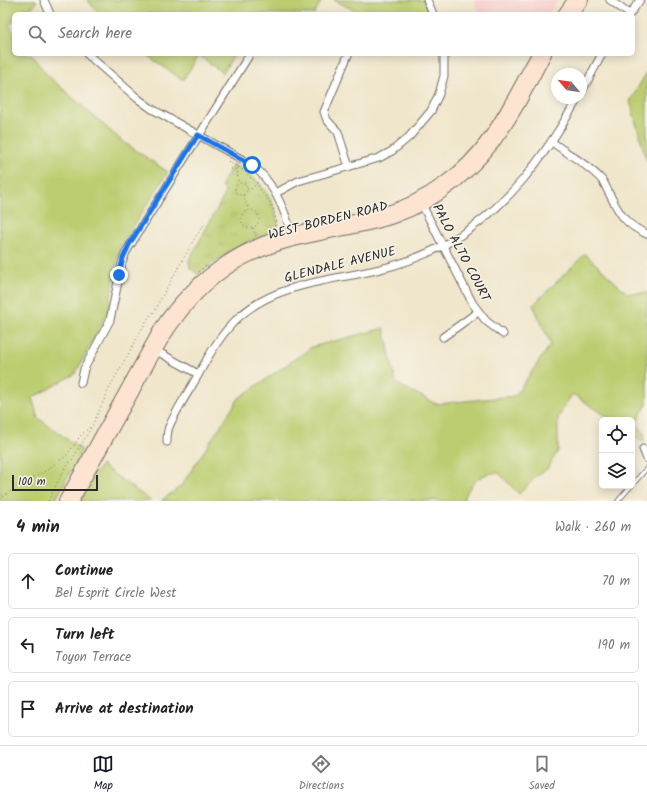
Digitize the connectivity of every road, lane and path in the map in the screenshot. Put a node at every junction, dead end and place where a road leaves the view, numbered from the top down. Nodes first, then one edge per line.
1 (44, 0) edge
2 (427, 0) edge
3 (573, 0) edge
4 (583, 0) edge
5 (610, 0) edge
6 (640, 0) edge
7 (49, 12) edge
8 (432, 12) edge
9 (564, 12) edge
10 (574, 12) edge
11 (626, 12) edge
12 (631, 12) edge
13 (89, 56) edge
14 (348, 56) edge
15 (444, 56) edge
16 (536, 56) edge
17 (545, 56) edge
18 (601, 56) edge
19 (248, 57) dead end
20 (587, 82) edge
21 (574, 104) edge
22 (198, 135) junction
23 (552, 142) junction
24 (228, 161) dead end
25 (238, 167) junction
26 (349, 167) junction
27 (231, 169) dead end
28 (237, 170) junction
29 (239, 183) junction
30 (258, 183) junction
31 (247, 189) junction
32 (276, 193) junction
33 (243, 194) junction
34 (420, 202) junction
35 (249, 211) junction
36 (205, 223) dead end
37 (253, 228) junction
38 (272, 231) dead end
39 (647, 234) edge
40 (292, 237) junction
41 (252, 238) dead end
42 (443, 246) junction
43 (211, 262) dead end
44 (197, 273) dead end
45 (478, 312) junction
46 (503, 334) dead end
47 (443, 337) dead end
48 (152, 349) junction
49 (198, 374) junction
50 (81, 383) dead end
51 (92, 426) junction
52 (167, 442) dead end
53 (643, 449) dead end
54 (647, 459) edge
55 (647, 468) edge
56 (635, 482) edge
57 (629, 489) edge
58 (0, 498) edge
59 (48, 501) edge
60 (64, 501) edge
61 (73, 501) edge
62 (618, 501) edge

1 - 7 street
2 - 8 street
3 - 9 main road
4 - 10 main road
5 - 11 street
6 - 12 street
13 - 22 street
14 - 26 street
15 - 26 street
16 - 34 main road, WEST BORDEN ROAD
17 - 34 main road, WEST BORDEN ROAD
18 - 20 street
19 - 22 street
21 - 23 street, GLENDALE AVENUE
22 - 32 street
22 - 50 street
23 - 39 street
23 - 42 street, GLENDALE AVENUE
24 - 25 path
25 - 28 path
25 - 30 path
26 - 32 street
27 - 28 path
28 - 29 path
29 - 31 path
29 - 33 path
30 - 31 path
30 - 38 path
31 - 33 path
32 - 40 street
33 - 35 path
34 - 40 main road, WEST BORDEN ROAD
34 - 42 street, PALO ALTO COURT
35 - 37 path
35 - 37 path
36 - 51 path
37 - 41 path
40 - 48 main road, WEST BORDEN ROAD
42 - 45 street, PALO ALTO COURT
42 - 49 street, GLENDALE AVENUE
43 - 44 path
45 - 46 street, PALO ALTO COURT
45 - 47 street
48 - 49 street
48 - 60 main road, WEST BORDEN ROAD
48 - 61 main road, WEST BORDEN ROAD
49 - 52 street, GLENDALE AVENUE
51 - 58 path
51 - 59 path
53 - 54 street
55 - 56 lane
57 - 62 lane

